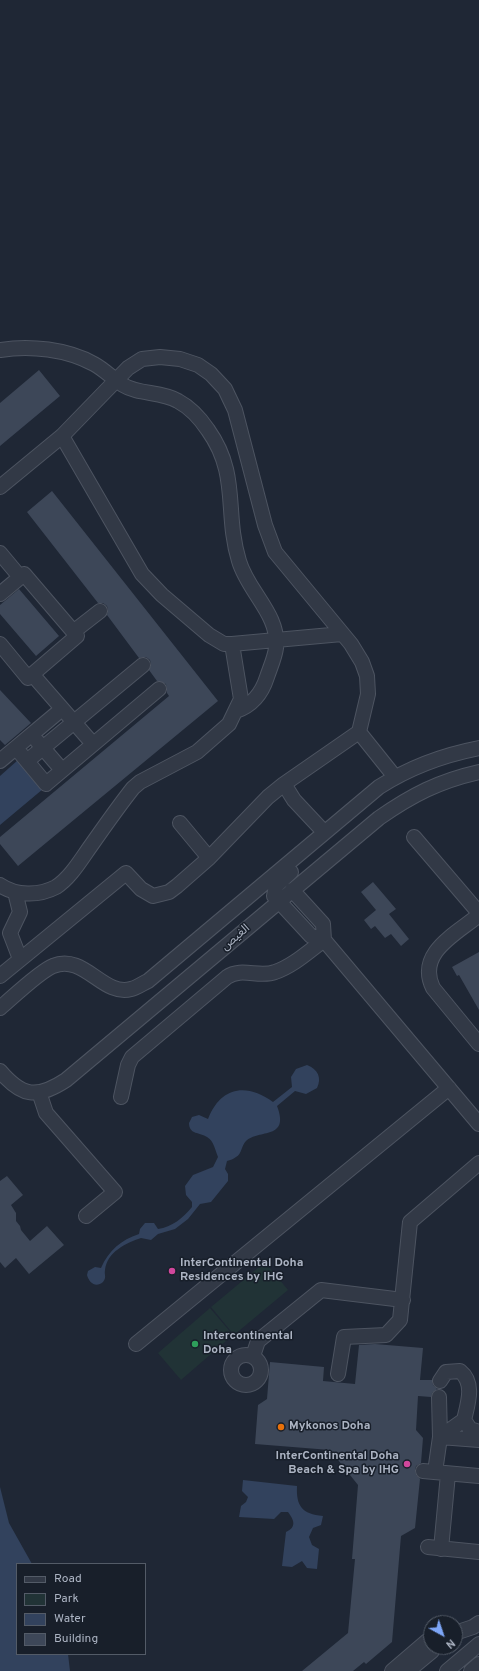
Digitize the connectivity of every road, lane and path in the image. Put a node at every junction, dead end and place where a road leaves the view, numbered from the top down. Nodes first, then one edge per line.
1 (0, 350) edge
2 (116, 380) junction
3 (62, 436) junction
4 (0, 486) edge
5 (0, 553) edge
6 (20, 577) junction
7 (0, 594) edge
8 (100, 611) dead end
9 (73, 632) junction
10 (342, 634) junction
11 (276, 640) junction
12 (0, 644) edge
13 (232, 644) junction
14 (143, 665) dead end
15 (32, 674) junction
16 (159, 689) dead end
17 (62, 709) junction
18 (236, 711) junction
19 (74, 722) junction
20 (359, 732) junction
21 (32, 735) junction
22 (93, 744) junction
23 (16, 748) junction
24 (43, 748) junction
25 (479, 748) edge
26 (0, 761) edge
27 (27, 761) junction
28 (62, 770) junction
29 (479, 772) edge
30 (395, 777) junction
31 (284, 784) junction
32 (180, 823) dead end
33 (324, 832) junction
34 (414, 837) dead end
35 (304, 850) junction
36 (210, 858) junction
37 (0, 885) edge
38 (292, 890) junction
39 (15, 892) junction
40 (278, 902) junction
41 (479, 914) edge
42 (324, 940) junction
43 (20, 959) junction
44 (0, 976) edge
45 (0, 1008) edge
46 (479, 1044) edge
47 (0, 1071) edge
48 (449, 1088) junction
49 (39, 1092) junction
50 (121, 1097) dead end
51 (479, 1124) edge
52 (479, 1163) edge
53 (86, 1216) dead end
54 (403, 1300) junction
55 (136, 1344) dead end
56 (253, 1356) dead end
57 (338, 1374) dead end
58 (440, 1381) dead end
59 (439, 1398) dead end
60 (464, 1420) junction
61 (479, 1432) edge
62 (440, 1437) junction
63 (479, 1440) edge
64 (435, 1472) junction
65 (479, 1476) edge
66 (479, 1552) edge
67 (479, 1623) edge
68 (463, 1631) edge
69 (423, 1644) edge
70 (479, 1644) edge
71 (427, 1655) edge
72 (479, 1664) edge
73 (392, 1671) edge
74 (408, 1671) edge
75 (447, 1671) edge
76 (471, 1671) edge

1 - 2 street
2 - 3 street
2 - 10 street
2 - 11 street
3 - 4 street
3 - 13 street
5 - 6 street
6 - 7 street
6 - 9 street
8 - 9 street
9 - 15 street
10 - 11 street
10 - 20 street
11 - 13 street
11 - 18 street
12 - 15 street
13 - 18 street
14 - 19 street
15 - 17 street
16 - 22 street
17 - 19 street
17 - 21 street
18 - 39 street
19 - 22 street
19 - 24 street
20 - 30 street
20 - 31 street
21 - 23 street
21 - 24 street
22 - 28 street
23 - 26 street
23 - 27 street
24 - 27 street
24 - 28 street
25 - 30 street, الغيص
27 - 28 street
29 - 38 street, الغيص
30 - 33 street, الغيص
31 - 33 street
31 - 36 street
32 - 36 street
33 - 35 street, الغيص
34 - 41 street
35 - 40 street
35 - 45 street, الغيص
36 - 43 street
37 - 39 street
38 - 40 street, الغيص
38 - 42 street
39 - 43 street
40 - 42 street
40 - 49 street, الغيص
41 - 46 street
42 - 48 street
42 - 50 street
43 - 44 street
47 - 49 street, الغيص
48 - 51 street
48 - 55 street
49 - 53 street
52 - 54 street
54 - 56 street
54 - 57 street
58 - 60 street
59 - 62 street
60 - 61 street
60 - 62 street
62 - 63 street
62 - 64 street
64 - 65 street
64 - 66 street
67 - 68 street
69 - 73 street
70 - 75 street
71 - 74 street
72 - 76 street

